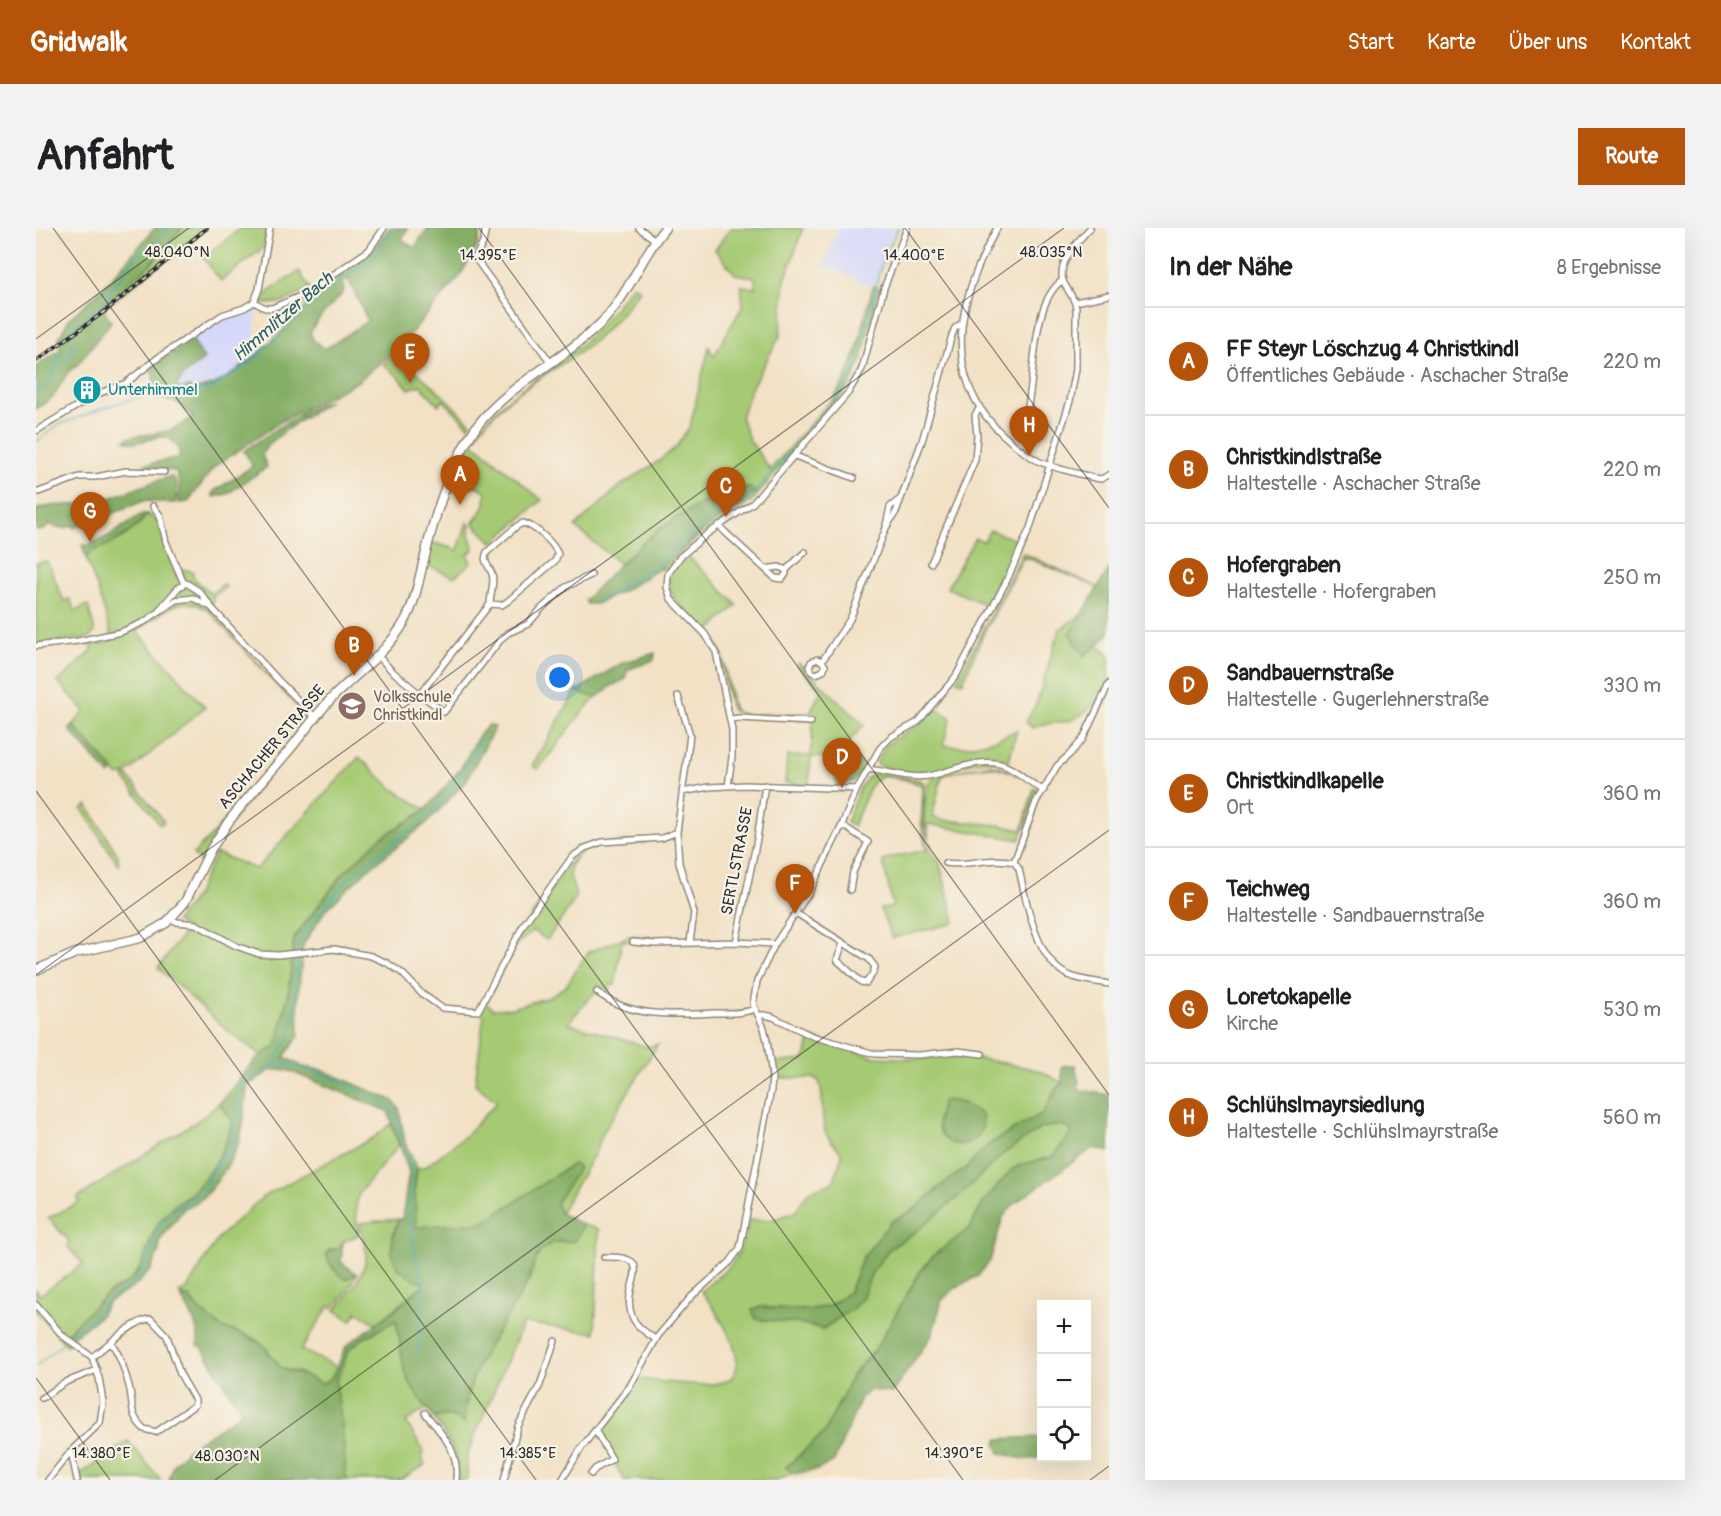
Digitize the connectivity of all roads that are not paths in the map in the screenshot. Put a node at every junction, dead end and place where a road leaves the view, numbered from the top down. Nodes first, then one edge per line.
1 (270, 228) edge
2 (384, 228) edge
3 (486, 228) edge
4 (639, 228) edge
5 (665, 228) edge
6 (907, 228) edge
7 (997, 228) edge
8 (1090, 228) edge
9 (656, 240) junction
10 (1063, 280) junction
11 (1109, 295) edge
12 (254, 302) junction
13 (1075, 302) junction
14 (962, 323) junction
15 (551, 363) junction
16 (979, 409) junction
17 (1027, 410) dead end
18 (36, 431) edge
19 (795, 456) junction
20 (1049, 465) junction
21 (164, 472) dead end
22 (1109, 475) edge
23 (854, 478) dead end
24 (36, 493) edge
25 (153, 506) dead end
26 (719, 525) junction
27 (805, 552) dead end
28 (931, 563) dead end
29 (765, 569) junction
30 (786, 570) junction
31 (591, 575) dead end
32 (184, 584) junction
33 (490, 604) junction
34 (211, 607) junction
35 (157, 613) junction
36 (36, 646) edge
37 (378, 656) junction
38 (822, 661) dead end
39 (1109, 684) edge
40 (420, 694) junction
41 (678, 696) dead end
42 (315, 717) junction
43 (731, 719) junction
44 (811, 722) dead end
45 (868, 769) junction
46 (765, 785) junction
47 (728, 786) junction
48 (857, 789) junction
49 (1044, 790) junction
50 (682, 792) junction
51 (842, 825) junction
52 (677, 832) junction
53 (1014, 862) junction
54 (945, 863) dead end
55 (850, 890) dead end
56 (796, 913) junction
57 (171, 919) junction
58 (633, 942) dead end
59 (690, 942) junction
60 (736, 942) junction
61 (843, 943) junction
62 (776, 944) junction
63 (36, 970) edge
64 (1109, 984) edge
65 (597, 992) dead end
66 (754, 1009) junction
67 (758, 1015) junction
68 (982, 1054) dead end
69 (604, 1257) dead end
70 (36, 1305) edge
71 (655, 1339) junction
72 (555, 1341) dead end
73 (111, 1342) junction
74 (92, 1357) junction
75 (98, 1370) junction
76 (42, 1398) dead end
77 (425, 1413) dead end
78 (595, 1430) junction
79 (71, 1451) junction
80 (591, 1474) dead end
81 (48, 1480) edge
82 (77, 1480) edge
83 (456, 1480) edge
84 (504, 1480) edge
85 (562, 1480) edge

1 - 12 street
2 - 12 street
3 - 15 street
4 - 9 street
5 - 9 street, ASCHACHER STRASSE
6 - 19 street
7 - 14 street
8 - 10 street
9 - 15 street, ASCHACHER STRASSE
10 - 13 street
10 - 17 street
11 - 13 street
12 - 18 street
13 - 20 street
14 - 16 street
14 - 38 street
15 - 37 street, ASCHACHER STRASSE
16 - 20 street
16 - 28 street
19 - 23 street
19 - 26 street
20 - 22 street
20 - 45 street
21 - 24 street
25 - 32 street
26 - 29 street
26 - 43 street
27 - 30 street
29 - 30 street
29 - 30 street
31 - 40 street
32 - 34 street
32 - 35 street
33 - 33 street
33 - 40 street
34 - 35 street
34 - 42 street
35 - 36 street
37 - 40 street
37 - 42 street, ASCHACHER STRASSE
39 - 49 street
41 - 50 street
42 - 57 street, ASCHACHER STRASSE
43 - 44 street
43 - 47 street
45 - 48 street
45 - 49 street
46 - 47 street
46 - 48 street
46 - 60 street, SERTLSTRASSE
47 - 50 street
48 - 51 street
49 - 53 street
50 - 52 street
51 - 55 street
51 - 56 street
52 - 57 street
52 - 59 street
53 - 54 street
53 - 64 street
56 - 61 street
56 - 62 street
57 - 63 street, ASCHACHER STRASSE
58 - 59 street
59 - 60 street
60 - 62 street
61 - 61 street
62 - 66 street
65 - 66 street
66 - 67 street
67 - 68 street
67 - 71 street
69 - 71 street
70 - 74 street
71 - 78 street
72 - 84 street
73 - 73 street
73 - 74 street
74 - 75 street
75 - 76 street
75 - 79 street
77 - 83 street
78 - 80 street
78 - 85 street
79 - 81 street
79 - 82 street

